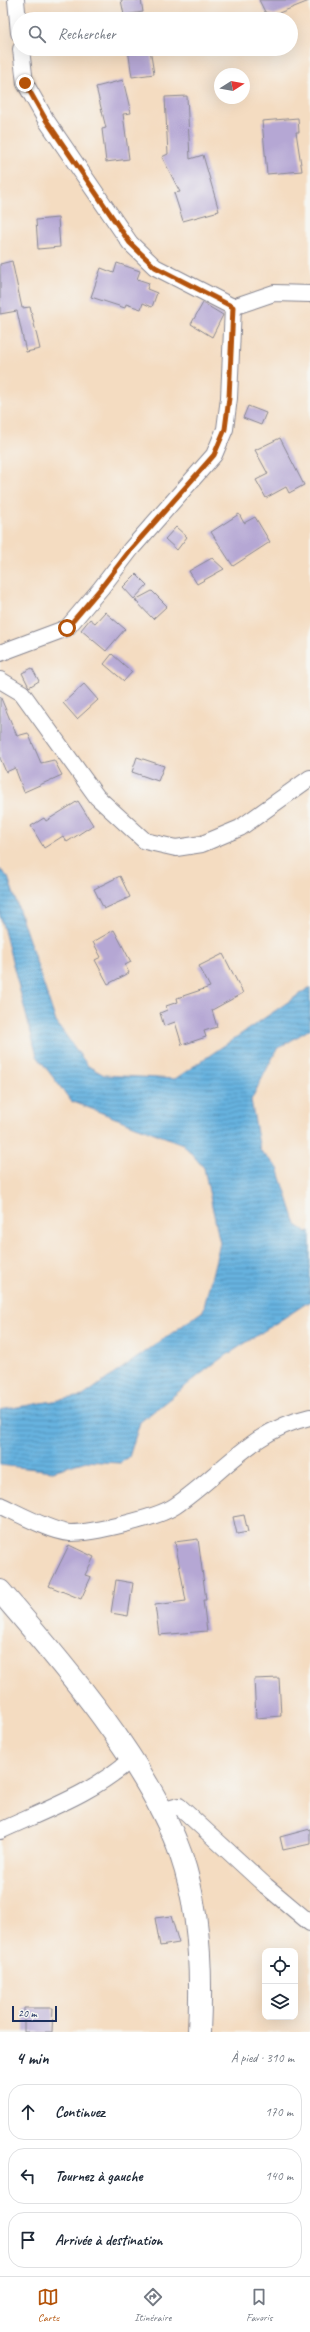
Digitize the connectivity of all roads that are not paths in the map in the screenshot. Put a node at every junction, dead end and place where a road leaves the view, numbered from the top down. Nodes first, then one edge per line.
1 (16, 0) edge
2 (17, 12) edge
3 (22, 56) edge
4 (310, 294) edge
5 (233, 307) junction
6 (0, 653) edge
7 (0, 680) edge
8 (310, 778) edge
9 (310, 1417) edge
10 (0, 1505) edge
11 (0, 1592) edge
12 (130, 1758) junction
13 (161, 1811) junction
14 (0, 1832) edge
15 (310, 1923) edge
16 (199, 2032) edge

1 - 2 street
3 - 5 street
4 - 5 street
5 - 6 street
7 - 8 street
9 - 10 street
11 - 12 street
12 - 13 street
12 - 14 street
13 - 15 street
13 - 16 street

